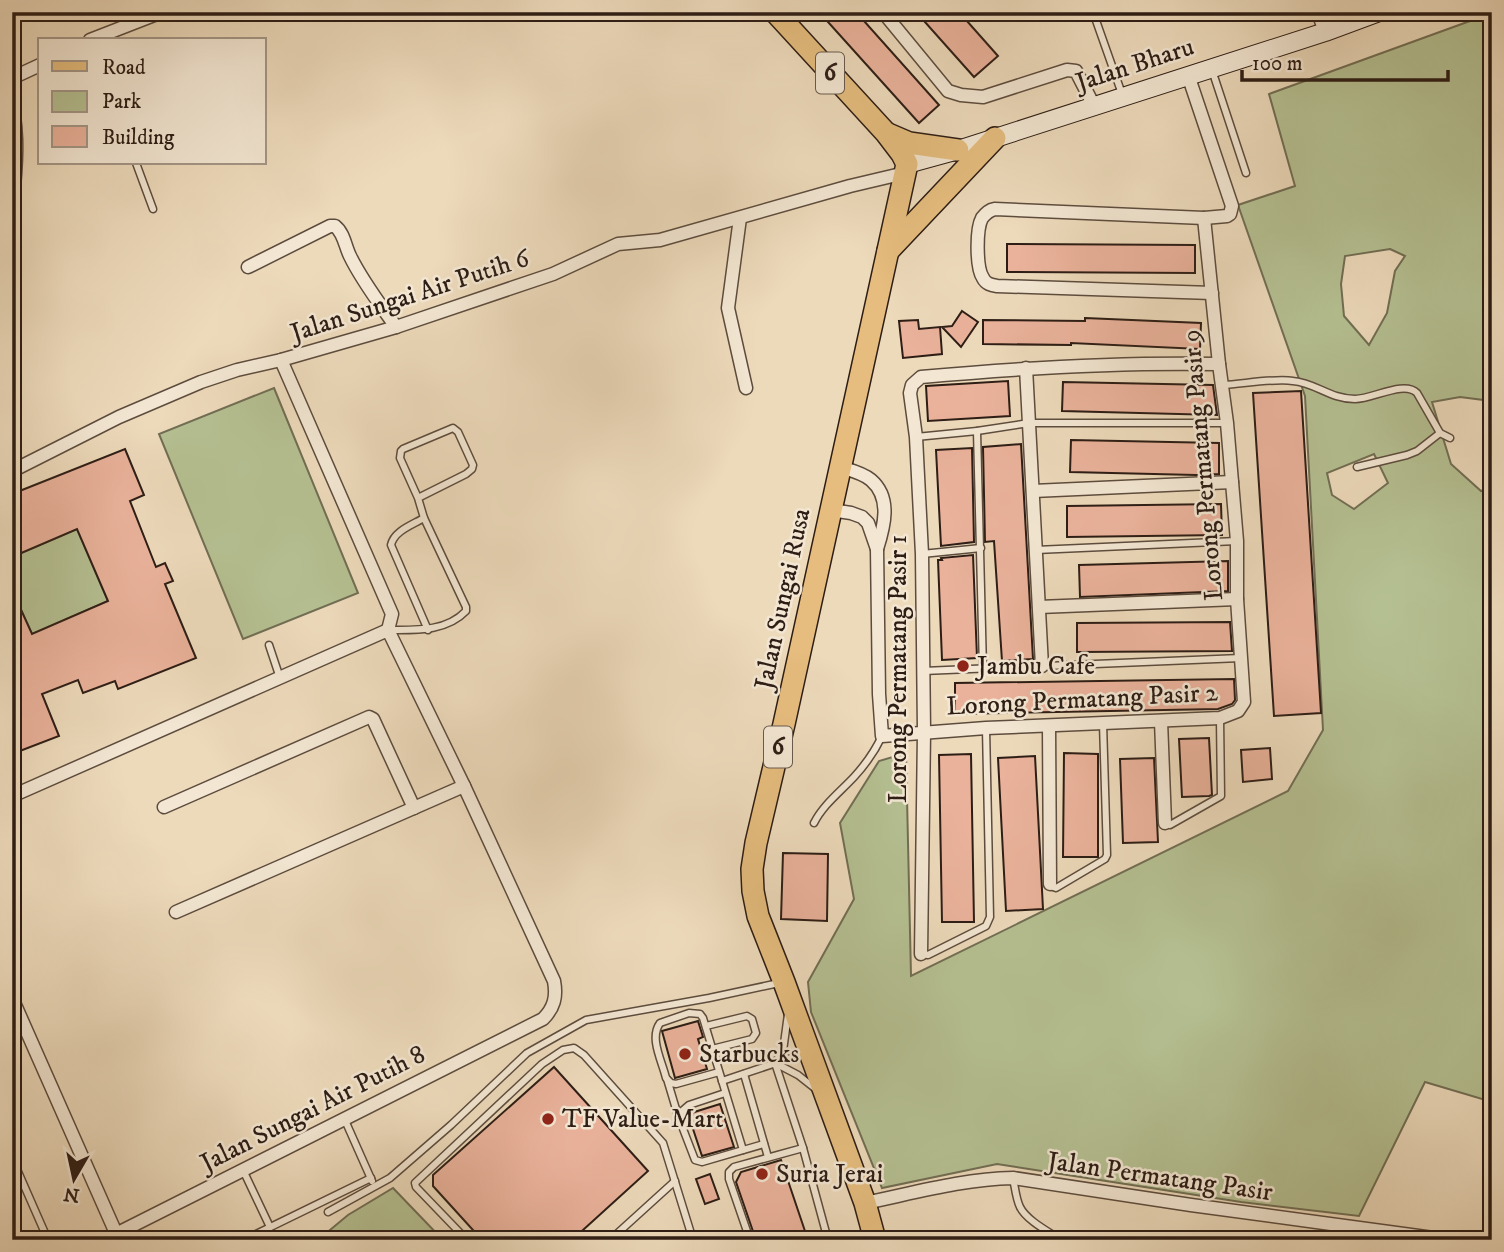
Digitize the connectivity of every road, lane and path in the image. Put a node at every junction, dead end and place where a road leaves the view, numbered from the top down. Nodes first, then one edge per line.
1 (162, 12) edge
2 (775, 12) edge
3 (883, 12) edge
4 (1093, 12) edge
5 (1318, 12) edge
6 (1379, 12) edge
7 (1325, 32) junction
8 (95, 38) edge
9 (38, 66) edge
10 (1211, 68) junction
11 (1188, 75) junction
12 (12, 78) edge
13 (12, 93) edge
14 (1123, 96) junction
15 (1094, 106) junction
16 (886, 134) junction
17 (995, 138) junction
18 (958, 150) junction
19 (136, 164) edge
20 (906, 169) junction
21 (1247, 173) dead end
22 (17, 187) dead end
23 (153, 209) dead end
24 (740, 218) junction
25 (1204, 218) junction
26 (886, 253) junction
27 (248, 267) dead end
28 (1212, 293) junction
29 (396, 327) junction
30 (281, 360) junction
31 (1219, 363) junction
32 (1026, 368) junction
33 (1223, 386) junction
34 (746, 388) dead end
35 (1029, 423) junction
36 (1227, 423) junction
37 (977, 431) junction
38 (1440, 433) junction
39 (916, 437) junction
40 (1450, 438) dead end
41 (840, 467) junction
42 (1357, 467) dead end
43 (12, 471) edge
44 (1232, 482) junction
45 (1033, 491) junction
46 (418, 498) junction
47 (831, 510) junction
48 (424, 518) junction
49 (1237, 541) junction
50 (981, 548) junction
51 (877, 549) junction
52 (1036, 550) junction
53 (922, 554) junction
54 (1237, 599) junction
55 (1039, 607) junction
56 (388, 630) junction
57 (428, 630) junction
58 (269, 645) dead end
59 (1241, 658) junction
60 (1042, 666) junction
61 (983, 669) junction
62 (923, 671) junction
63 (280, 678) junction
64 (1241, 708) joint
65 (1220, 718) junction
66 (1161, 721) junction
67 (1103, 723) junction
68 (1049, 726) junction
69 (985, 728) junction
70 (924, 732) junction
71 (882, 736) junction
72 (464, 786) junction
73 (12, 796) edge
74 (164, 807) dead end
75 (414, 808) junction
76 (814, 823) dead end
77 (1165, 823) joint
78 (1050, 884) joint
79 (176, 912) dead end
80 (921, 954) joint
81 (787, 990) junction
82 (12, 998) edge
83 (706, 1026) junction
84 (26, 1029) junction
85 (12, 1036) edge
86 (712, 1049) junction
87 (810, 1052) junction
88 (775, 1063) junction
89 (719, 1072) junction
90 (744, 1074) junction
91 (666, 1077) junction
92 (722, 1081) junction
93 (725, 1093) junction
94 (827, 1098) junction
95 (344, 1118) junction
96 (680, 1121) junction
97 (764, 1144) junction
98 (803, 1148) junction
99 (743, 1150) junction
100 (768, 1157) junction
101 (12, 1158) edge
102 (243, 1170) junction
103 (371, 1178) junction
104 (1013, 1178) junction
105 (675, 1181) junction
106 (375, 1186) junction
107 (865, 1203) junction
108 (328, 1212) dead end
109 (270, 1227) junction
110 (113, 1238) edge
111 (246, 1239) edge
112 (48, 1240) edge
113 (467, 1240) edge
114 (610, 1240) edge
115 (693, 1240) edge
116 (750, 1240) edge
117 (828, 1240) edge
118 (875, 1240) edge
119 (1061, 1240) edge
120 (1448, 1240) edge

1 - 8 street
2 - 16 main road, 6
3 - 15 street
4 - 14 lane
5 - 7 street
6 - 7 main road, Jalan Bharu
7 - 10 main road, Jalan Bharu
9 - 12 street
10 - 11 main road, Jalan Bharu
10 - 21 lane
11 - 14 main road, Jalan Bharu
11 - 25 street
13 - 22 lane
14 - 15 main road, Jalan Bharu
15 - 17 main road, Jalan Bharu
16 - 18 main road
16 - 20 main road, 6
17 - 18 main road, Jalan Bharu
17 - 26 main road
18 - 20 main road, Jalan Bharu
19 - 23 lane
20 - 24 street, Jalan Sungai Air Putih 6
20 - 26 main road, Jalan Sungai Rusa / 6
24 - 29 street, Jalan Sungai Air Putih 6
24 - 34 street
25 - 28 street, Lorong Permatang Pasir 9
25 - 28 street
26 - 41 main road, Jalan Sungai Rusa / 6
27 - 29 street
28 - 31 street, Lorong Permatang Pasir 9
29 - 30 street, Jalan Sungai Air Putih 6
30 - 43 street
30 - 56 street, Jalan Sungai Air Putih 6
31 - 32 street
31 - 33 street, Lorong Permatang Pasir 9
32 - 35 street
32 - 39 street, Lorong Permatang Pasir 1
33 - 36 street, Lorong Permatang Pasir 9
33 - 38 lane
35 - 36 lane
35 - 37 lane
35 - 45 street
36 - 44 street, Lorong Permatang Pasir 9
37 - 39 lane
37 - 50 lane
38 - 40 lane
38 - 42 lane
39 - 53 street, Lorong Permatang Pasir 1
41 - 47 main road, Jalan Sungai Rusa / 6
41 - 51 street
44 - 45 street
44 - 49 street, Lorong Permatang Pasir 9
45 - 52 street
46 - 46 lane
46 - 48 lane
47 - 51 street
47 - 81 main road, Jalan Sungai Rusa / 6
48 - 57 lane
48 - 57 lane
49 - 52 lane
49 - 54 street, Lorong Permatang Pasir 9
50 - 53 lane
50 - 61 lane
51 - 71 street
52 - 55 street
53 - 62 street, Lorong Permatang Pasir 1
54 - 55 street
54 - 59 street, Lorong Permatang Pasir 9
55 - 60 street
56 - 57 lane
56 - 63 street
56 - 72 street
58 - 63 lane
59 - 60 lane
59 - 64 street, Lorong Permatang Pasir 9
60 - 61 lane
61 - 62 lane
62 - 70 street, Lorong Permatang Pasir 1
63 - 73 street
64 - 65 street, Lorong Permatang Pasir 2
65 - 66 street, Lorong Permatang Pasir 2
65 - 77 lane
66 - 67 street, Lorong Permatang Pasir 2
66 - 77 street
67 - 68 street, Lorong Permatang Pasir 2
67 - 78 lane
68 - 69 street, Lorong Permatang Pasir 2
68 - 78 street
69 - 70 street, Lorong Permatang Pasir 2
69 - 80 lane
70 - 71 street, Lorong Permatang Pasir 2
70 - 80 street, Lorong Permatang Pasir 1
71 - 76 lane
72 - 75 street
72 - 95 street, Jalan Sungai Air Putih 8
74 - 75 street
75 - 79 street
81 - 87 main road, Jalan Sungai Rusa / 6
81 - 88 lane
81 - 106 lane
82 - 84 street
83 - 86 lane
83 - 86 lane
83 - 91 lane
84 - 85 lane
84 - 110 street
86 - 89 lane
87 - 88 lane
87 - 94 main road, Jalan Sungai Rusa / 6
88 - 90 lane
88 - 94 lane
88 - 98 lane
89 - 91 lane
89 - 92 lane
90 - 92 lane
90 - 97 lane
91 - 96 lane
92 - 93 lane
93 - 96 lane
93 - 99 lane
94 - 107 main road, Jalan Sungai Rusa / 6
95 - 102 street, Jalan Sungai Air Putih 8
95 - 103 lane
96 - 99 lane
97 - 99 lane
97 - 100 lane
98 - 100 lane
98 - 117 lane
100 - 116 lane
101 - 112 lane
102 - 109 lane
102 - 110 street, Jalan Sungai Air Putih 8
103 - 106 lane
103 - 109 lane
104 - 107 street, Jalan Permatang Pasir
104 - 119 lane
104 - 120 street, Jalan Permatang Pasir
105 - 113 lane
105 - 114 lane
105 - 115 lane
106 - 108 lane
107 - 118 main road, Jalan Sungai Rusa / 6
109 - 111 lane

